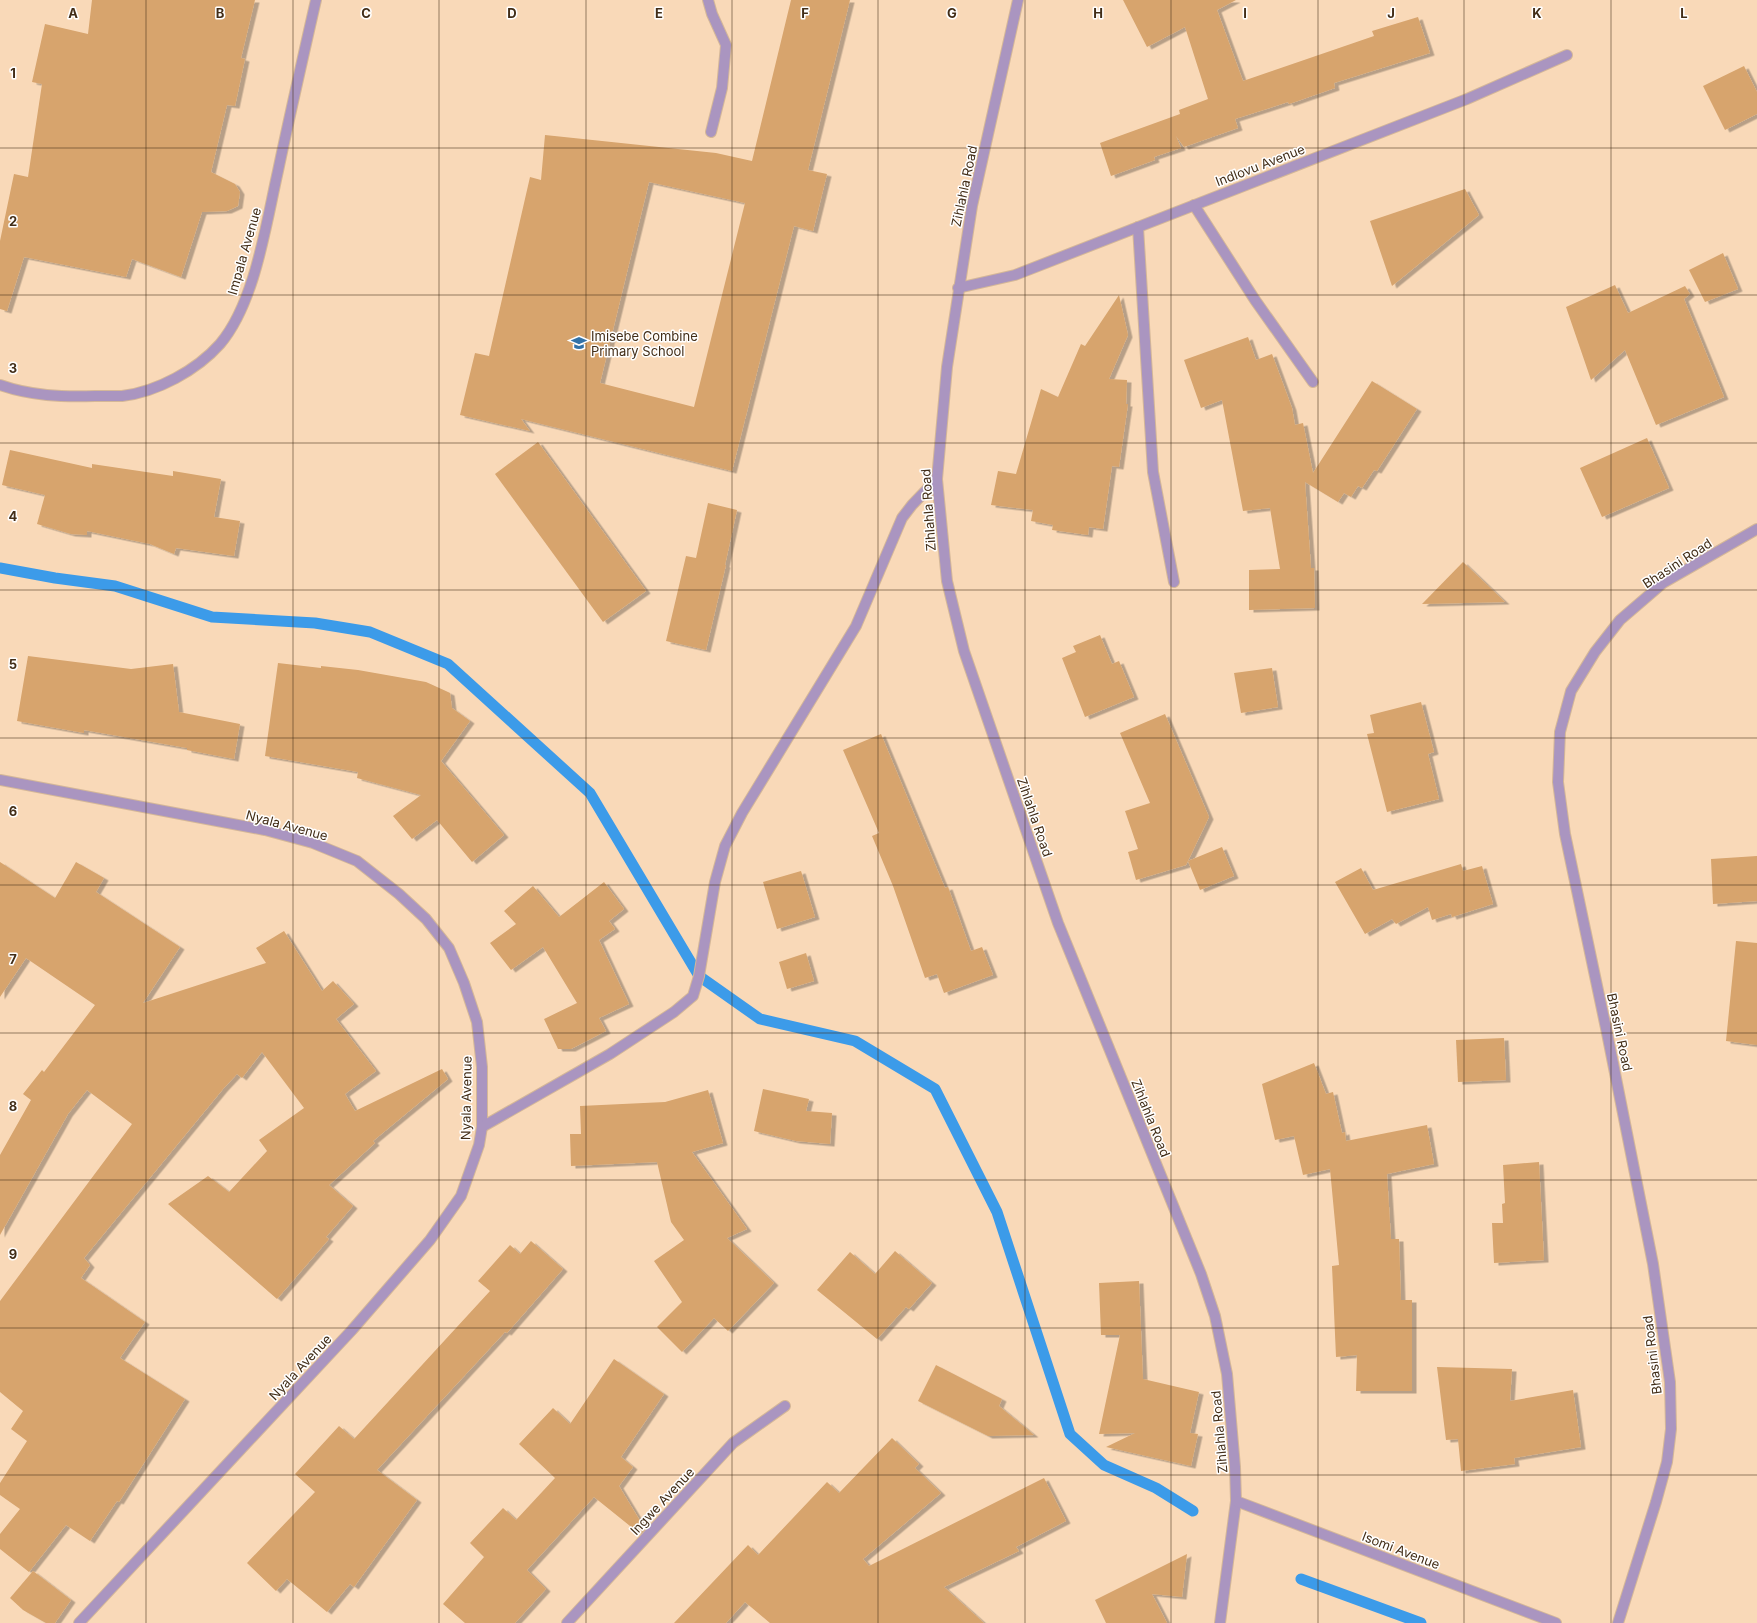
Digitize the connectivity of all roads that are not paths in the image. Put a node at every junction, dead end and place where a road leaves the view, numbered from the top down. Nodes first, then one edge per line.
1 (316, 0) edge
2 (708, 0) edge
3 (1018, 0) edge
4 (1568, 56) dead end
5 (712, 132) dead end
6 (1194, 205) junction
7 (1138, 227) junction
8 (958, 288) junction
9 (1313, 382) dead end
10 (0, 385) edge
11 (937, 479) junction
12 (1757, 529) edge
13 (1174, 582) dead end
14 (0, 780) edge
15 (482, 1127) junction
16 (785, 1406) dead end
17 (1236, 1501) junction
18 (79, 1623) edge
19 (568, 1623) edge
20 (1220, 1623) edge
21 (1556, 1623) edge
22 (1618, 1623) edge

1 - 10 street, Impala Avenue
2 - 5 street
3 - 8 street, Zihlahla Road
4 - 6 street, Indlovu Avenue
6 - 7 street, Indlovu Avenue
6 - 9 street
7 - 8 street, Indlovu Avenue
7 - 13 street
8 - 11 street, Zihlahla Road
11 - 15 street
11 - 17 street, Zihlahla Road
12 - 22 street, Bhasini Road
14 - 15 street, Nyala Avenue
15 - 18 street, Nyala Avenue
16 - 19 street, Ingwe Avenue
17 - 20 street, Zihlahla Road
17 - 21 street, Isomi Avenue

